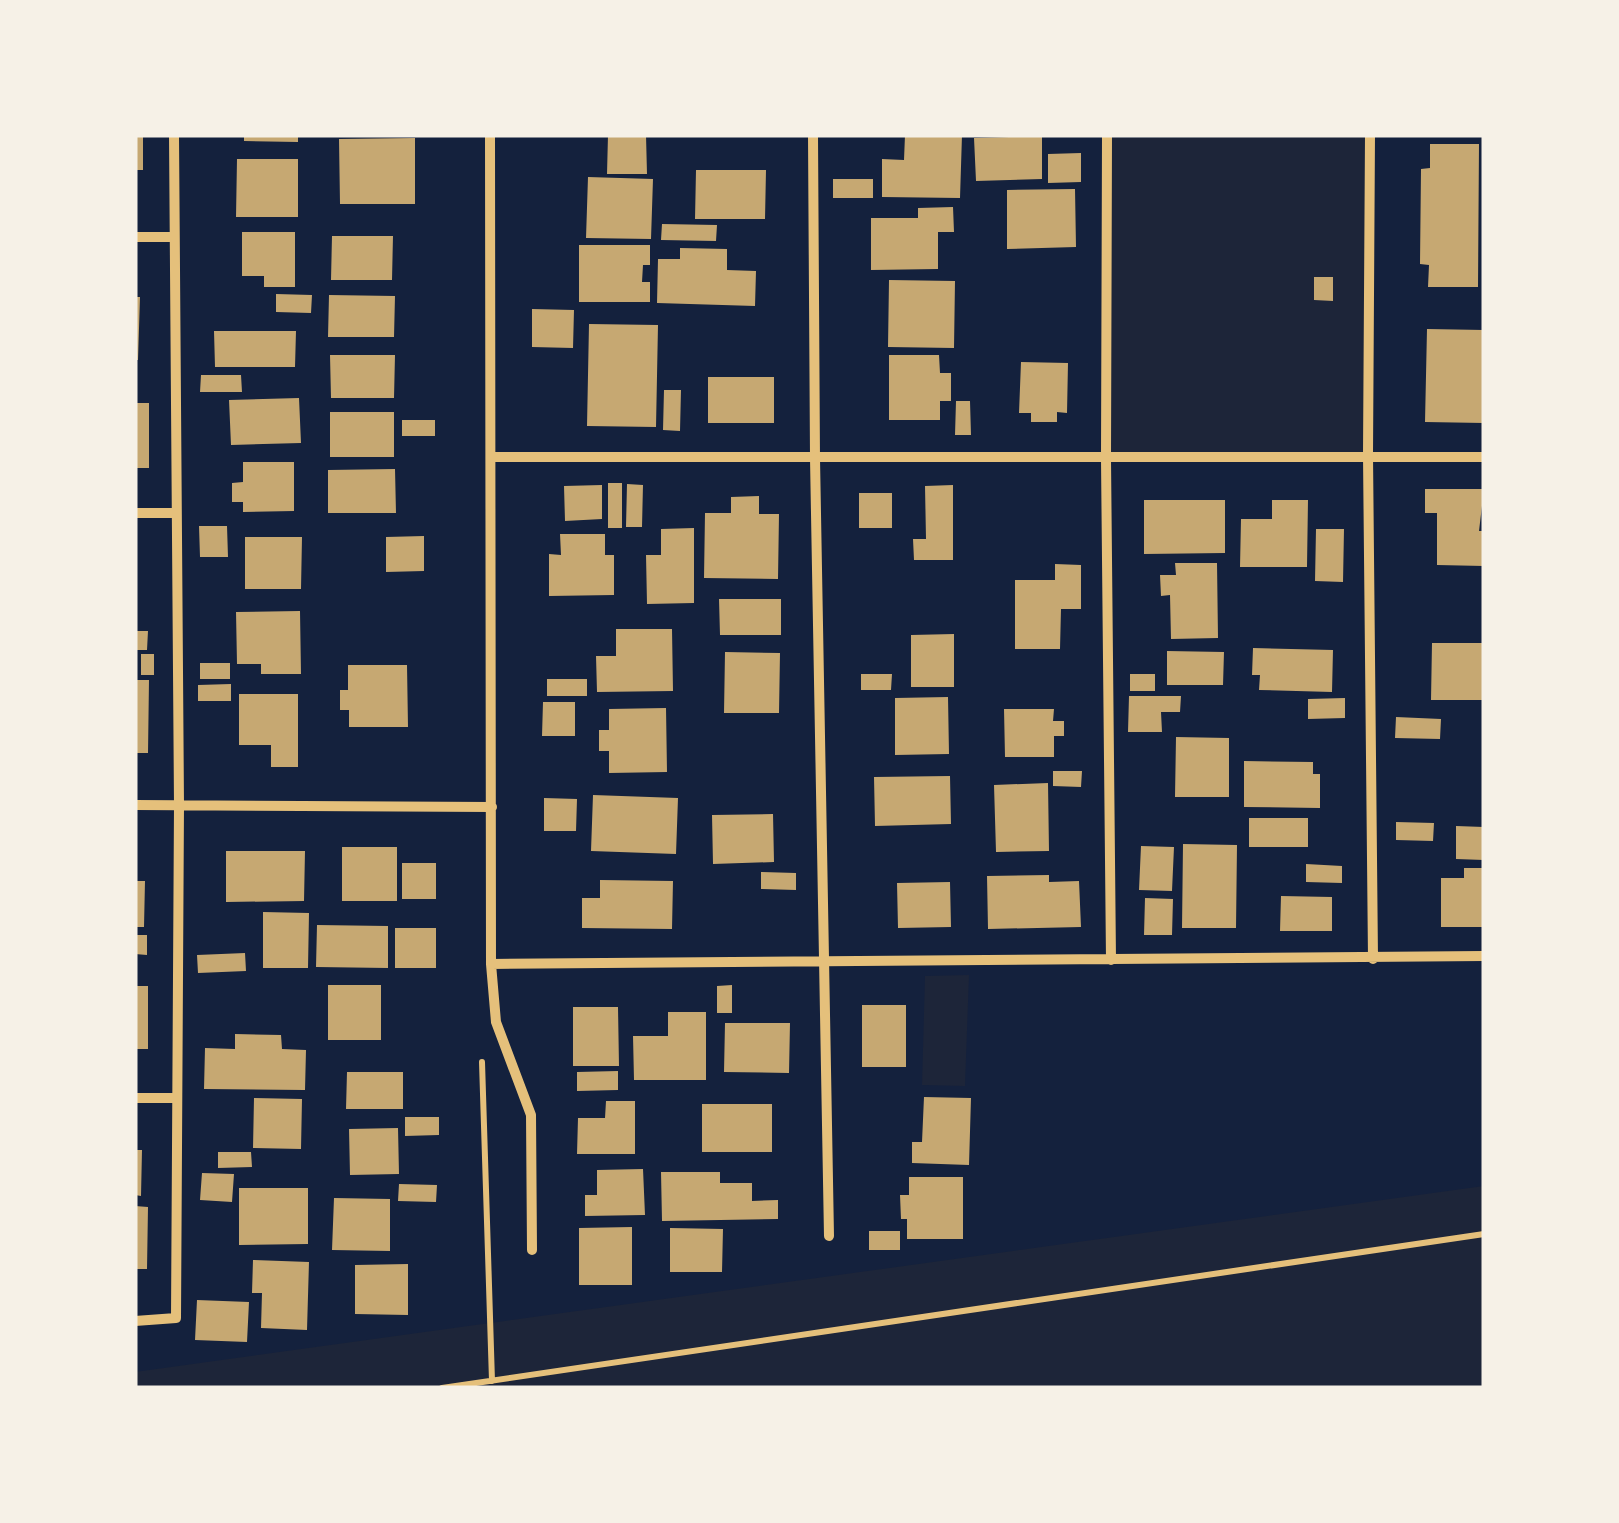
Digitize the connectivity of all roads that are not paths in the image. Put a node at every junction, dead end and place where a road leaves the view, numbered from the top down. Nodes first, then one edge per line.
1 (174, 135) edge
2 (490, 135) edge
3 (813, 135) edge
4 (1107, 135) edge
5 (1370, 135) edge
6 (135, 237) edge
7 (173, 237) junction
8 (1368, 455) junction
9 (492, 457) junction
10 (1484, 457) edge
11 (815, 458) junction
12 (1106, 458) junction
13 (135, 513) edge
14 (176, 513) junction
15 (135, 806) edge
16 (178, 806) junction
17 (492, 807) junction
18 (1484, 956) edge
19 (1374, 959) junction
20 (1110, 960) junction
21 (826, 962) junction
22 (491, 964) junction
23 (135, 1098) edge
24 (177, 1098) junction
25 (828, 1236) dead end
26 (532, 1250) dead end
27 (135, 1321) edge

1 - 7 street
2 - 9 street
3 - 11 street
4 - 12 street
5 - 8 street
6 - 7 street
7 - 14 street
8 - 10 street
8 - 12 street
8 - 19 street
9 - 11 street
9 - 17 street
11 - 12 street
11 - 21 street
12 - 20 street
13 - 14 street
14 - 16 street
15 - 16 street
16 - 17 street
16 - 24 street
17 - 22 street
18 - 19 street
19 - 20 street
20 - 21 street
21 - 22 street
21 - 25 street
22 - 26 street
23 - 24 street
24 - 27 street

